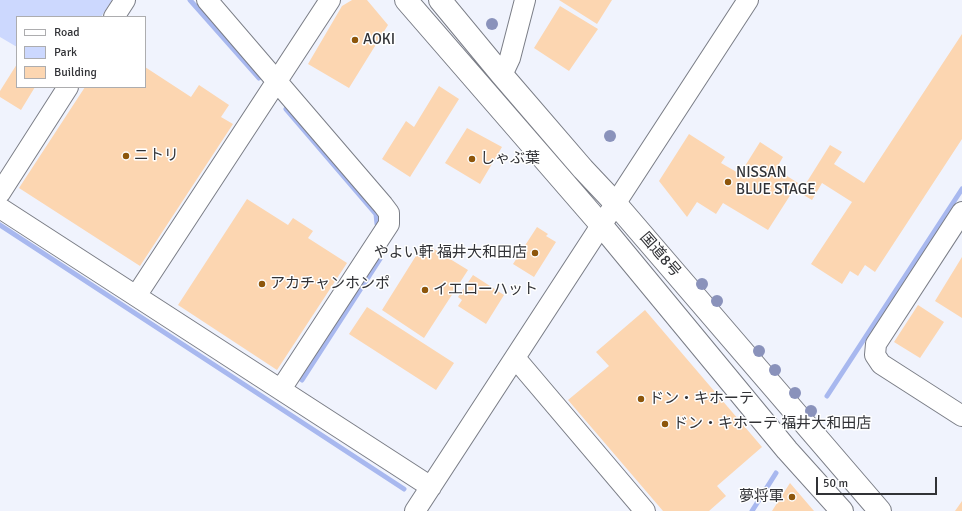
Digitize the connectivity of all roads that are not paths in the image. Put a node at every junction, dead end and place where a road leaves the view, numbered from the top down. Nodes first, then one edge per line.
1 (125, 0) edge
2 (208, 0) edge
3 (330, 0) edge
4 (406, 0) edge
5 (440, 0) edge
6 (525, 0) edge
7 (748, 0) edge
8 (115, 16) edge
9 (502, 75) junction
10 (277, 80) junction
11 (67, 88) edge
12 (0, 193) edge
13 (616, 204) junction
14 (0, 208) edge
15 (962, 212) edge
16 (602, 226) junction
17 (136, 296) junction
18 (516, 359) junction
19 (281, 389) junction
20 (962, 416) edge
21 (431, 487) junction
22 (415, 511) edge
23 (645, 511) edge
24 (842, 511) edge
25 (880, 511) edge

1 - 8 street
2 - 10 street
3 - 10 street
4 - 16 highway, 国道8号
5 - 9 highway, 国道8号
6 - 9 street
7 - 13 street
9 - 13 highway, 国道8号
10 - 17 street
10 - 19 street
11 - 12 street
13 - 16 street
13 - 25 highway, 国道8号
14 - 17 street
15 - 20 street
16 - 18 street
16 - 24 highway, 国道8号
17 - 19 street
18 - 21 street
18 - 23 street
19 - 21 street
21 - 22 street

